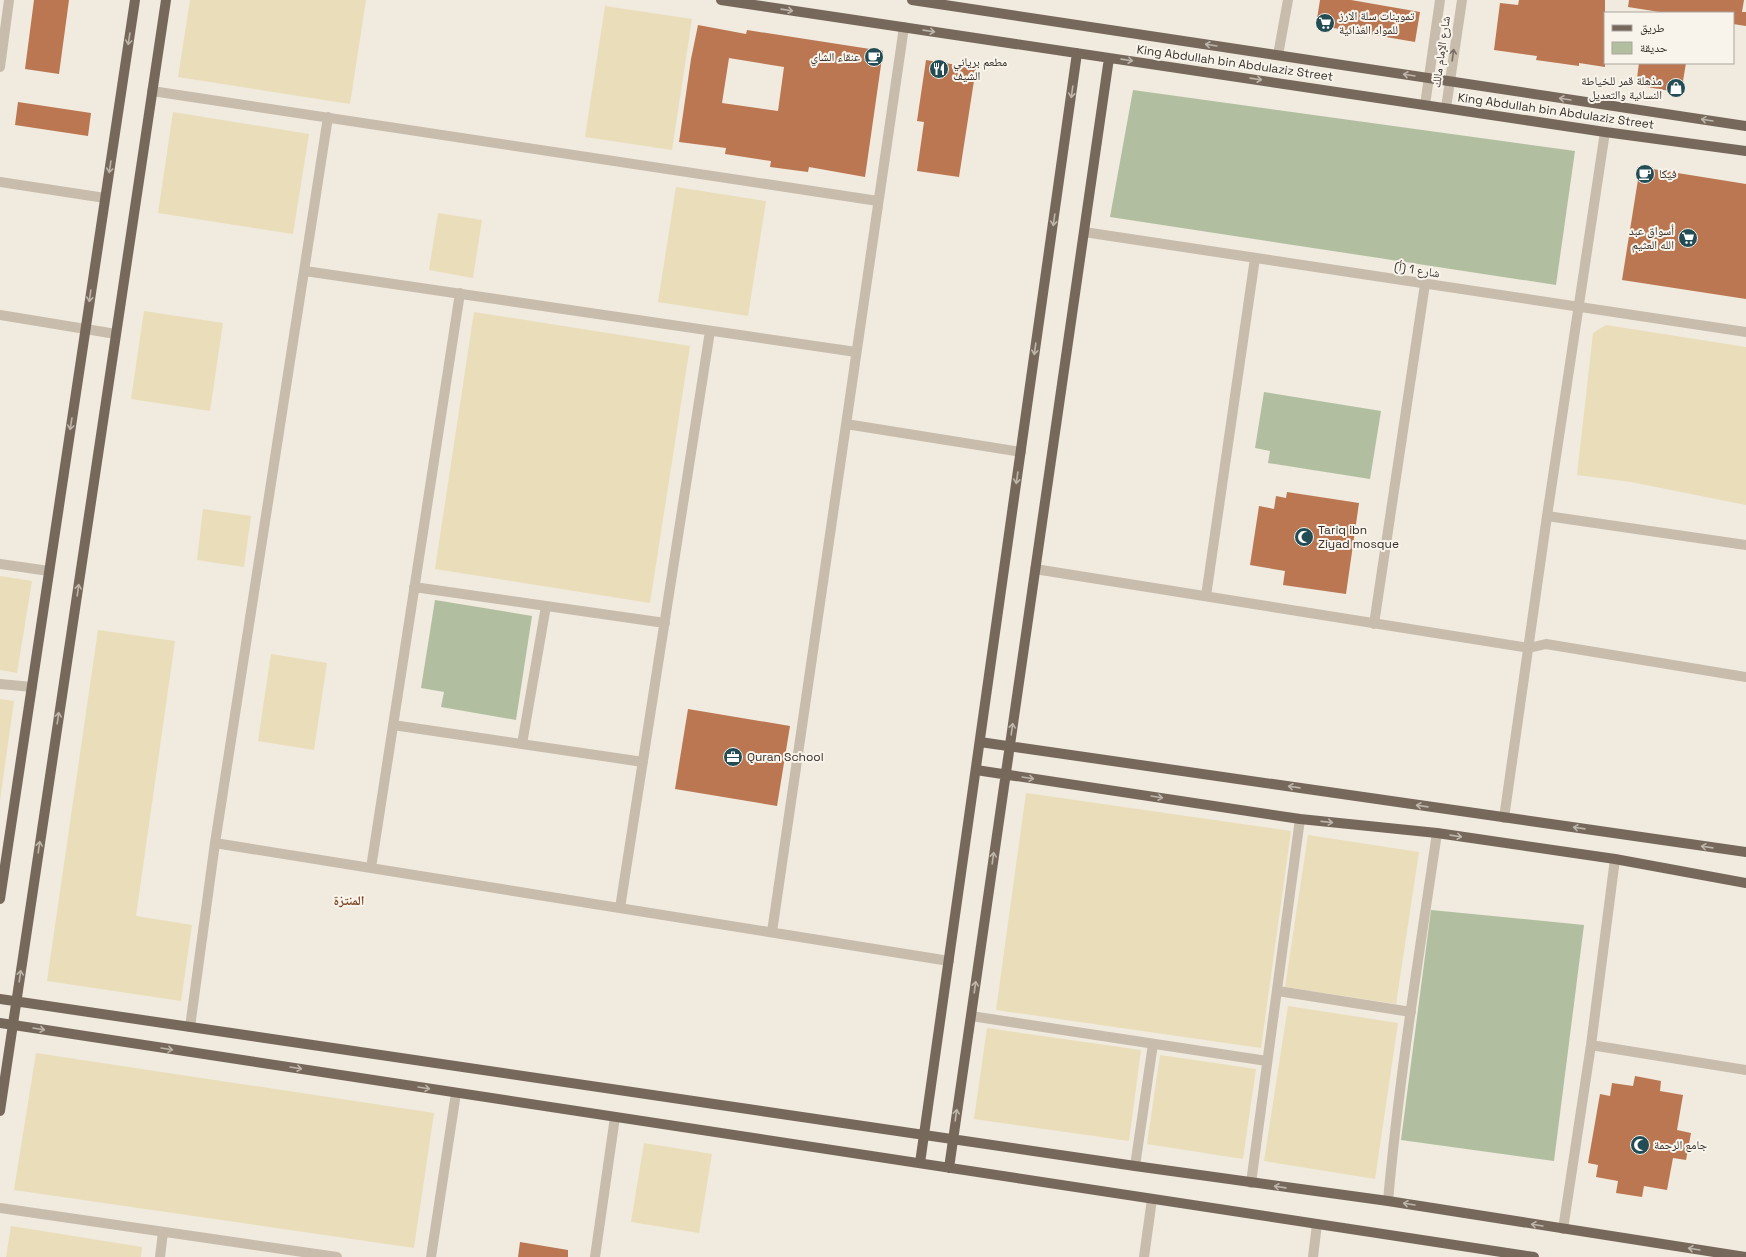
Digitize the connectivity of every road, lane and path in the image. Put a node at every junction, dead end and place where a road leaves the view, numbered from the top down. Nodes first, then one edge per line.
1 (9, 0) edge
2 (135, 0) edge
3 (166, 0) edge
4 (721, 0) edge
5 (912, 0) edge
6 (1288, 0) edge
7 (1440, 0) edge
8 (1462, 0) edge
9 (3, 21) edge
10 (904, 27) junction
11 (1077, 53) junction
12 (1278, 56) junction
13 (1109, 58) junction
14 (0, 67) edge
15 (1429, 78) junction
16 (1450, 81) junction
17 (152, 91) junction
18 (1425, 105) junction
19 (1446, 108) junction
20 (328, 117) junction
21 (1746, 126) edge
22 (1605, 132) junction
23 (1746, 151) edge
24 (0, 182) edge
25 (105, 198) junction
26 (878, 201) junction
27 (1084, 232) junction
28 (1255, 258) junction
29 (305, 271) junction
30 (1425, 284) junction
31 (460, 293) junction
32 (1580, 308) junction
33 (0, 315) edge
34 (86, 329) junction
35 (710, 331) junction
36 (1746, 332) edge
37 (116, 334) junction
38 (856, 352) junction
39 (846, 424) junction
40 (1021, 452) junction
41 (1547, 516) junction
42 (1746, 544) edge
43 (0, 564) edge
44 (1035, 569) junction
45 (49, 571) junction
46 (414, 587) junction
47 (1206, 596) junction
48 (546, 606) junction
49 (665, 623) junction
50 (1374, 624) junction
51 (1529, 648) junction
52 (1746, 677) edge
53 (0, 684) edge
54 (32, 687) junction
55 (393, 725) junction
56 (980, 742) junction
57 (522, 744) junction
58 (1010, 746) junction
59 (643, 762) junction
60 (976, 770) junction
61 (1005, 775) junction
62 (1504, 818) junction
63 (1300, 819) junction
64 (1437, 833) junction
65 (215, 843) junction
66 (1746, 852) edge
67 (1615, 859) junction
68 (371, 868) junction
69 (1746, 883) edge
70 (0, 899) edge
71 (620, 908) junction
72 (772, 932) junction
73 (949, 961) junction
74 (1278, 991) junction
75 (0, 999) edge
76 (16, 1001) junction
77 (1411, 1012) junction
78 (971, 1016) junction
79 (0, 1023) edge
80 (13, 1025) junction
81 (190, 1027) junction
82 (1153, 1044) junction
83 (1591, 1045) junction
84 (1267, 1061) junction
85 (1746, 1070) edge
86 (456, 1093) junction
87 (0, 1111) edge
88 (615, 1117) junction
89 (924, 1135) junction
90 (953, 1139) junction
91 (920, 1164) junction
92 (1135, 1166) junction
93 (949, 1168) junction
94 (1251, 1183) junction
95 (1152, 1199) junction
96 (1388, 1201) junction
97 (0, 1208) edge
98 (1317, 1224) junction
99 (1562, 1229) junction
100 (163, 1232) junction
101 (160, 1257) edge
102 (336, 1257) edge
103 (431, 1257) edge
104 (595, 1257) edge
105 (1144, 1257) edge
106 (1313, 1257) edge
107 (1534, 1257) edge
108 (1746, 1257) edge

1 - 9 street
2 -> 25 main road
3 - 17 main road
4 -> 10 main road, King Abdullah bin Abdulaziz Street
12 -> 5 main road, King Abdullah bin Abdulaziz Street
6 - 12 street
7 - 15 street, شارع الإمام مالك
16 -> 8 street, شارع الإمام مالك
9 - 14 street
10 -> 11 main road, King Abdullah bin Abdulaziz Street
10 - 26 street
11 - 13 main road, King Abdullah bin Abdulaziz Street
11 -> 40 main road
15 -> 12 main road, King Abdullah bin Abdulaziz Street
13 -> 18 main road, King Abdullah bin Abdulaziz Street
13 - 27 main road
15 - 16 main road, King Abdullah bin Abdulaziz Street
15 - 18 street, شارع الإمام مالك
16 - 19 street, شارع الإمام مالك
21 -> 16 main road, King Abdullah bin Abdulaziz Street
17 - 20 street
17 - 37 main road
18 - 19 main road, King Abdullah bin Abdulaziz Street
19 - 22 main road, King Abdullah bin Abdulaziz Street
20 - 26 street
20 - 29 street
22 - 23 main road, King Abdullah bin Abdulaziz Street
22 - 32 street
24 - 25 street
25 -> 34 main road
26 - 38 street
27 - 28 street, شارع 1 (أ)
27 - 44 main road
28 - 30 street, شارع 1 (أ)
28 - 47 street
29 - 31 street
29 - 65 street
30 - 32 street, شارع 1 (أ)
30 - 50 street
31 - 35 street
31 - 46 street
32 - 36 street, شارع 1 (أ)
32 - 41 street
33 - 34 street
34 - 37 street
34 -> 45 main road
35 - 38 street
35 - 49 street
76 -> 37 main road
38 - 39 street
39 - 40 street
39 - 72 street
40 -> 56 main road
41 - 42 street
41 - 51 street
43 - 45 street
44 - 47 street
58 -> 44 main road
45 - 54 main road
46 - 48 street
46 - 55 street
47 - 50 street
48 - 49 street
48 - 57 street
49 - 59 street
50 - 51 street
51 - 52 street
51 - 62 street
53 - 54 street
54 - 70 main road
55 - 57 street
55 - 68 street
56 - 58 main road
56 - 60 main road
57 - 59 street
58 - 61 main road
62 -> 58 main road
59 - 71 street
60 - 61 main road
60 - 73 main road
61 -> 63 main road
78 -> 61 main road
66 -> 62 main road
63 -> 64 main road
63 - 74 street
64 -> 67 main road
64 - 77 street
65 - 68 street
65 - 81 street
67 - 69 main road
67 - 83 street
68 - 71 street
71 - 72 street
72 - 73 street
73 - 89 main road
74 - 77 street
74 - 84 street
75 - 76 main road
76 - 80 main road
76 - 81 main road
77 - 96 street
78 - 82 street
90 -> 78 main road
79 - 80 main road
80 -> 86 main road
80 - 87 main road
81 - 89 main road
82 - 84 street
82 - 92 street
83 - 85 street
83 - 99 street
84 - 94 street
86 - 88 main road
86 - 103 street
88 - 91 main road
88 - 104 street
89 - 90 main road
89 - 91 main road
90 - 92 main road
90 - 93 main road
91 - 93 main road
92 - 94 main road
93 - 95 main road
96 -> 94 main road
95 - 98 main road
95 - 105 street
99 -> 96 main road
97 - 100 street
98 - 106 street
98 - 107 main road
108 -> 99 main road
100 - 101 street
100 - 102 street

